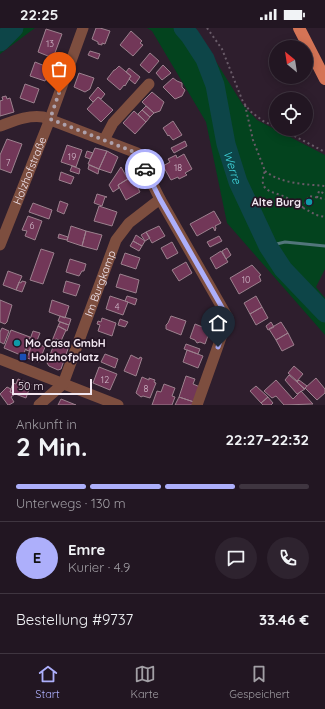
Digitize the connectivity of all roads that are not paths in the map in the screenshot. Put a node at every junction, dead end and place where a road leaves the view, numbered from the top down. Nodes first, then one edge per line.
1 (83, 28) edge
2 (299, 28) edge
3 (325, 79) edge
4 (149, 84) dead end
5 (50, 119) junction
6 (0, 126) edge
7 (104, 140) junction
8 (160, 199) junction
9 (0, 245) edge
10 (0, 359) edge
11 (63, 384) junction
12 (39, 405) edge
13 (118, 405) edge
14 (197, 405) edge

1 - 5 street, Holzhofstraße
2 - 3 main road
4 - 7 street
5 - 6 street
5 - 7 street
5 - 9 street, Holzhofstraße
7 - 8 street
8 - 11 street, Im Burgkamp
8 - 14 street
10 - 11 street
11 - 12 street
11 - 13 street

